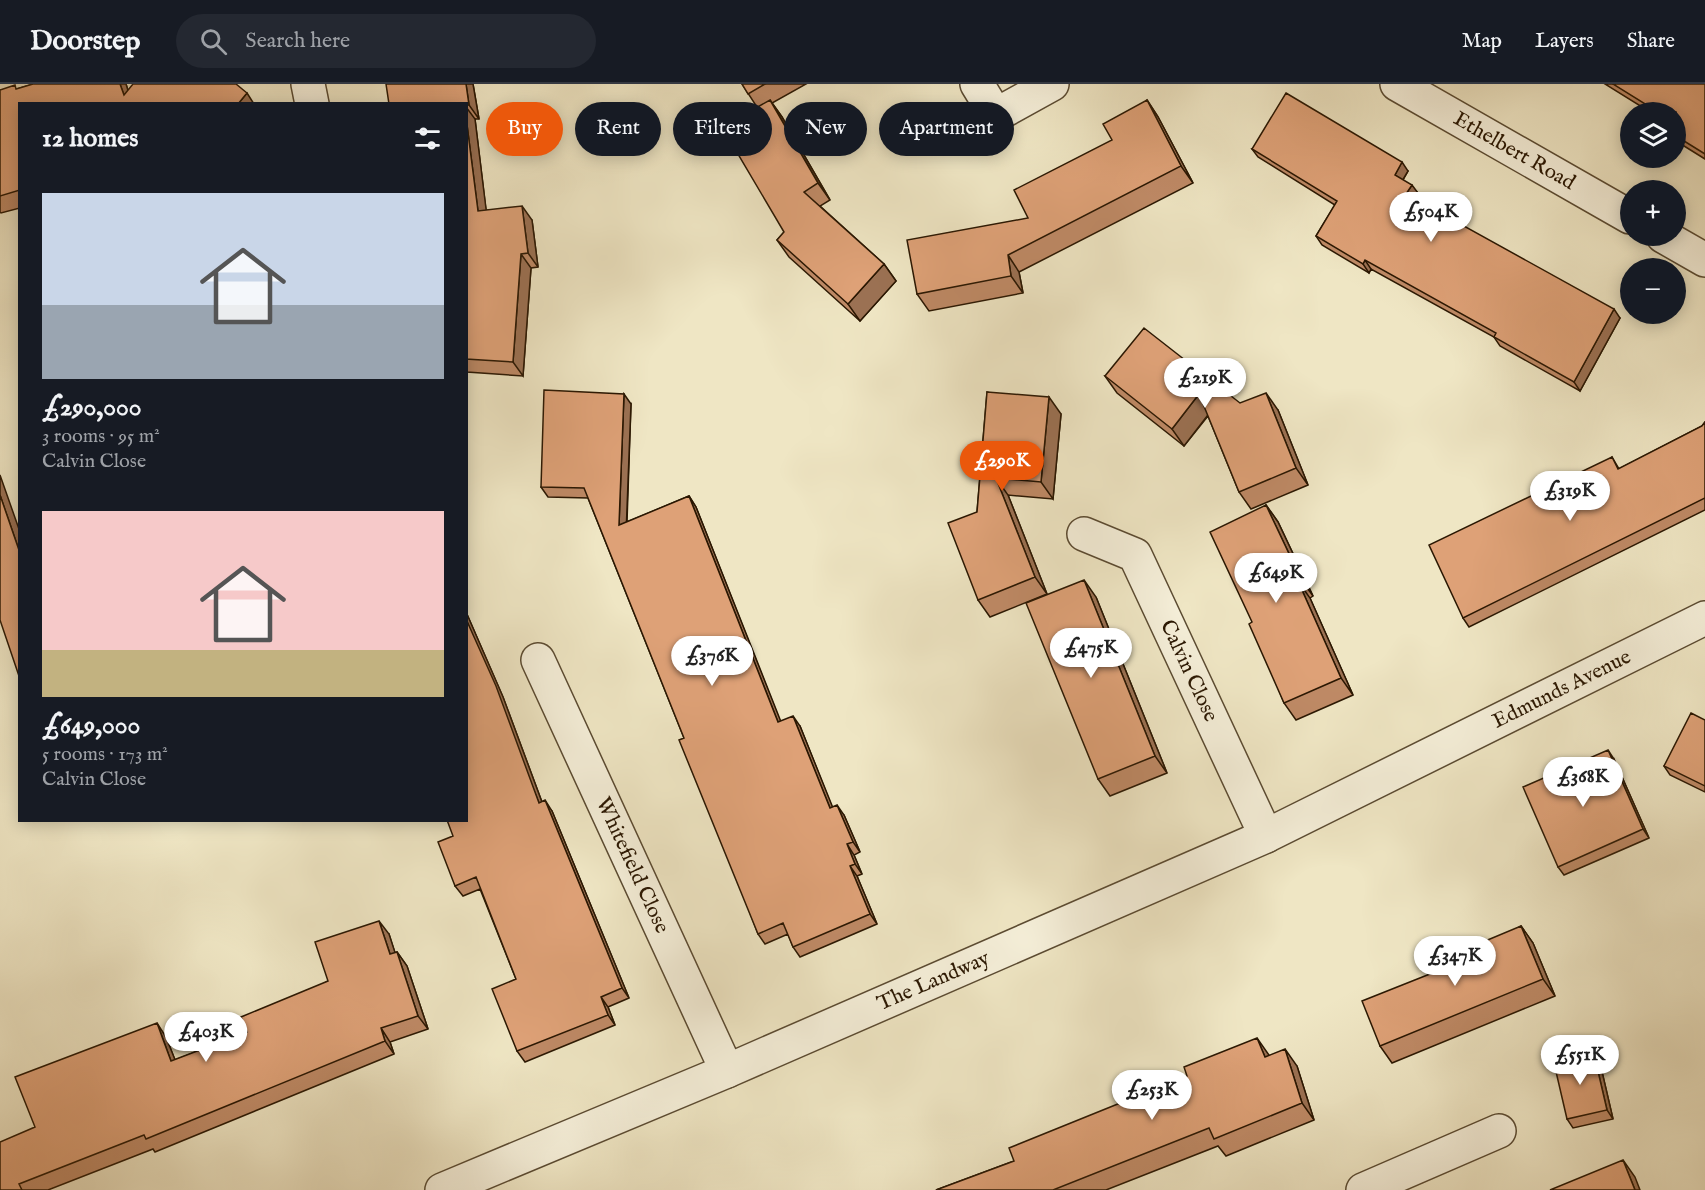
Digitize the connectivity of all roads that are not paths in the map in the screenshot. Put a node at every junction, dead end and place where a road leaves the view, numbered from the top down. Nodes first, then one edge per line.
1 (309, 84) edge
2 (977, 84) edge
3 (1052, 84) edge
4 (1397, 84) edge
5 (312, 102) edge
6 (1620, 211) edge
7 (1680, 246) edge
8 (1705, 260) edge
9 (1084, 534) dead end
10 (1705, 618) edge
11 (538, 660) dead end
12 (1419, 759) joint
13 (1266, 836) junction
14 (727, 1071) junction
15 (1499, 1131) dead end
16 (442, 1190) edge
17 (1363, 1190) edge

1 - 5 street
2 - 3 street
4 - 6 street, Ethelbert Road
7 - 8 street
9 - 13 street, Calvin Close
10 - 12 street, Edmunds Avenue
11 - 14 street, Whitefield Close
12 - 13 street, The Landway
13 - 14 street, The Landway
14 - 16 street, The Landway
15 - 17 street

